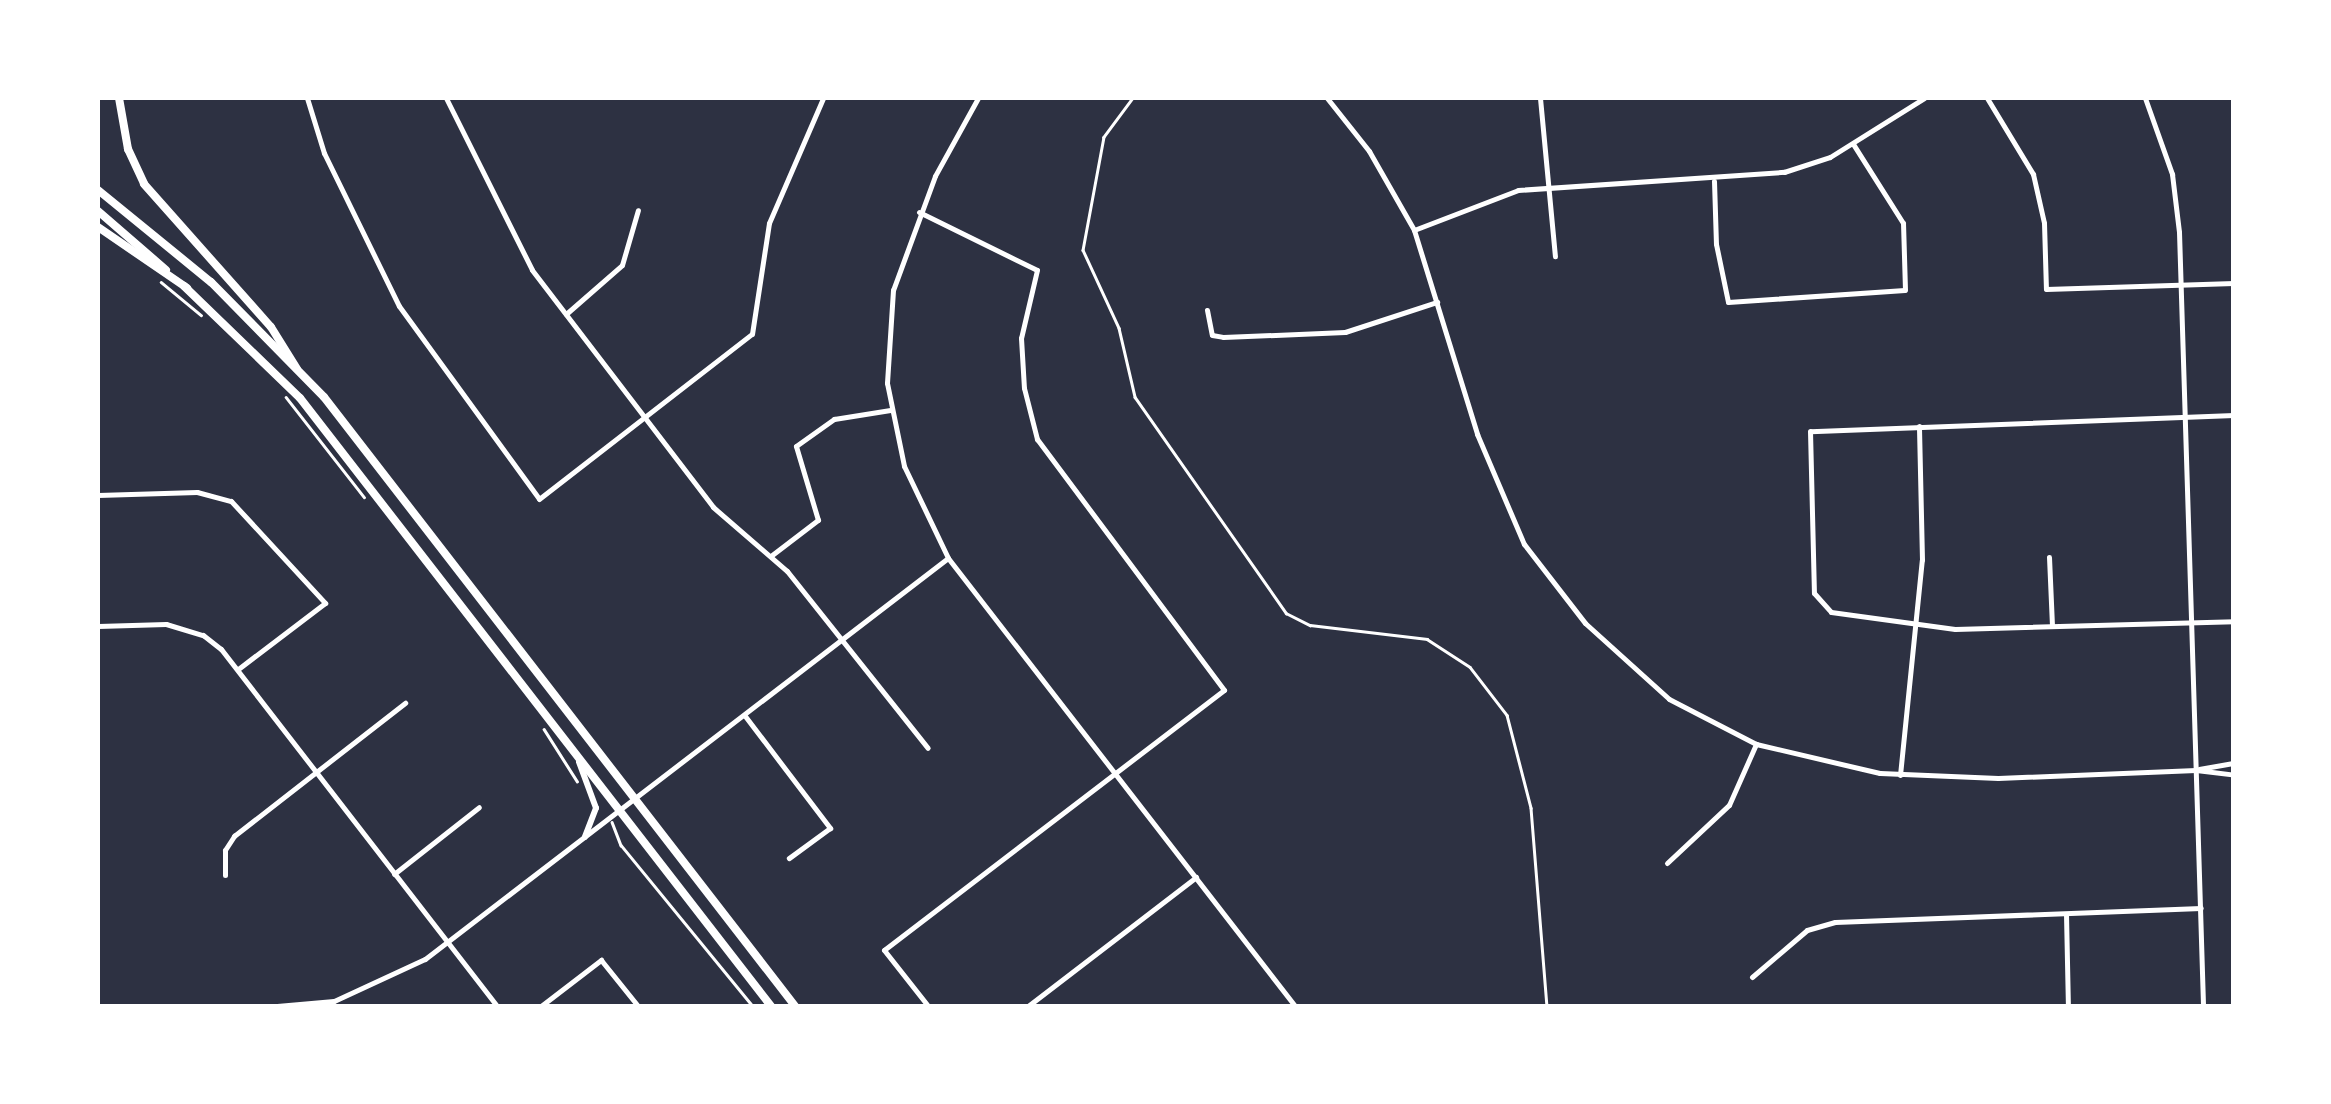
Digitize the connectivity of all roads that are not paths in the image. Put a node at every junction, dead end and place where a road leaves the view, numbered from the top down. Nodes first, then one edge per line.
1 (119, 98) edge
2 (307, 98) edge
3 (446, 98) edge
4 (823, 98) edge
5 (978, 98) edge
6 (1327, 98) edge
7 (1540, 98) edge
8 (1924, 98) edge
9 (1987, 98) edge
10 (2145, 98) edge
11 (1853, 144) junction
12 (1714, 181) junction
13 (1548, 186) junction
14 (98, 190) edge
15 (638, 210) dead end
16 (98, 211) edge
17 (919, 212) junction
18 (98, 226) edge
19 (1414, 230) junction
20 (1555, 256) dead end
21 (2234, 283) edge
22 (2180, 284) junction
23 (187, 288) junction
24 (1437, 302) junction
25 (1208, 310) dead end
26 (566, 314) junction
27 (297, 369) junction
28 (890, 410) junction
29 (2234, 415) edge
30 (2186, 416) junction
31 (645, 420) junction
32 (1919, 426) junction
33 (98, 495) edge
34 (772, 556) junction
35 (2049, 556) dead end
36 (948, 558) junction
37 (2234, 621) edge
38 (2191, 623) junction
39 (98, 626) edge
40 (1916, 626) junction
41 (2052, 626) junction
42 (844, 639) junction
43 (238, 669) junction
44 (405, 703) dead end
45 (746, 716) junction
46 (1756, 744) junction
47 (572, 747) junction
48 (928, 748) dead end
49 (2234, 763) edge
50 (2196, 770) junction
51 (1116, 772) junction
52 (316, 774) junction
53 (1900, 775) junction
54 (2234, 775) edge
55 (636, 798) junction
56 (479, 807) dead end
57 (621, 810) junction
58 (585, 837) junction
59 (790, 858) dead end
60 (1667, 863) dead end
61 (394, 874) junction
62 (225, 875) dead end
63 (1196, 877) junction
64 (2201, 908) junction
65 (2066, 914) junction
66 (446, 943) junction
67 (1752, 977) dead end
68 (334, 1004) edge
69 (276, 1006) edge
70 (497, 1006) edge
71 (541, 1006) edge
72 (638, 1006) edge
73 (770, 1006) edge
74 (795, 1006) edge
75 (928, 1006) edge
76 (1028, 1006) edge
77 (1295, 1006) edge
78 (2068, 1006) edge
79 (2203, 1006) edge

1 - 27 main road
2 - 31 street
3 - 26 street
4 - 31 street
5 - 17 street
6 - 19 street
7 - 13 street
8 - 11 street
9 - 22 street
10 - 22 street
11 - 12 street
11 - 12 street
12 - 13 street
13 - 19 street
13 - 20 street
14 - 27 main road
15 - 26 street
16 - 23 main road
17 - 28 street
17 - 51 street
18 - 23 main road
19 - 24 street
21 - 22 street
22 - 30 street
23 - 47 main road
24 - 25 street
24 - 46 street
26 - 31 street
27 - 55 main road
28 - 34 street
28 - 36 street
29 - 30 street
30 - 32 street
30 - 38 street
31 - 34 street
32 - 40 street
32 - 40 street
33 - 43 street
34 - 42 street
35 - 41 street
36 - 42 street
36 - 51 street
37 - 38 street
38 - 41 street
38 - 50 street
39 - 43 street
40 - 41 street
40 - 53 street
42 - 45 street
42 - 48 street
43 - 52 street
44 - 52 street
45 - 55 street
45 - 59 street
46 - 53 street
46 - 60 street
47 - 57 main road
47 - 58 main road
49 - 50 street
50 - 53 street
50 - 54 street
50 - 64 street
51 - 63 street
51 - 75 street
52 - 61 street
52 - 62 street
55 - 57 street
55 - 74 main road
56 - 61 street
57 - 58 street
57 - 73 main road
58 - 66 street
61 - 66 street
63 - 76 street
63 - 77 street
64 - 65 street
64 - 79 street
65 - 67 street
65 - 78 street
66 - 68 street
66 - 70 street
68 - 69 street
71 - 72 street

